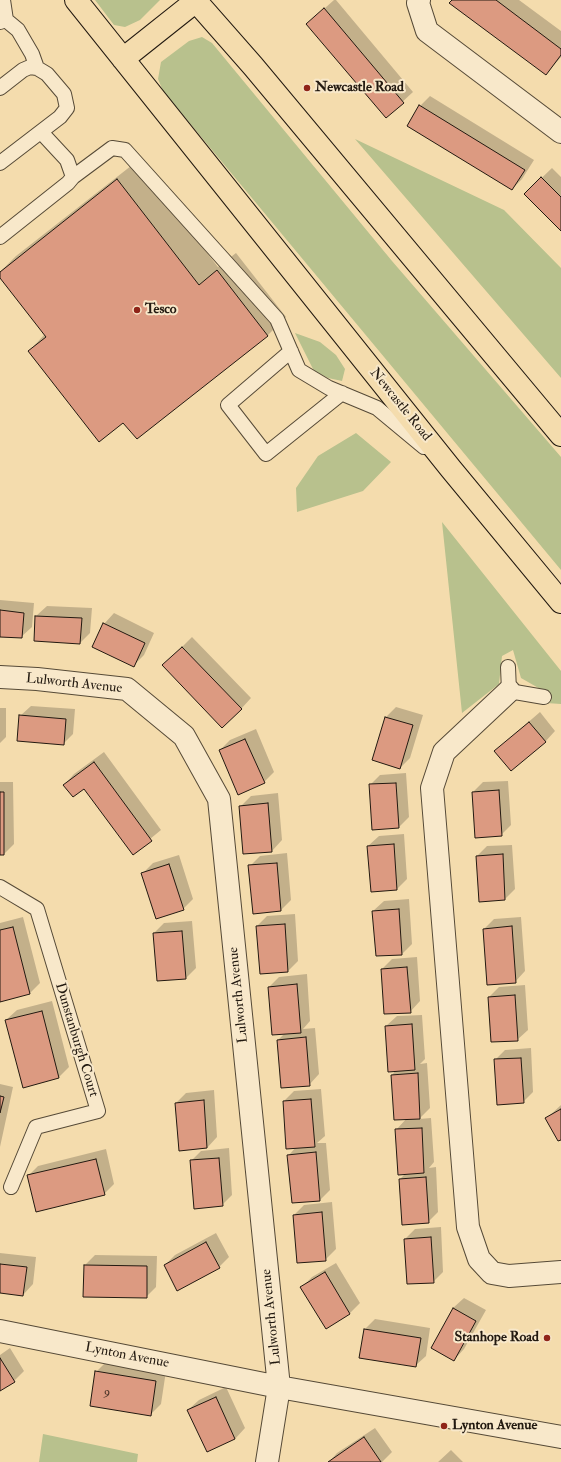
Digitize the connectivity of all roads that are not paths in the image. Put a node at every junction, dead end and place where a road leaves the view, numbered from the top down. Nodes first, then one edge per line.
1 (3, 0) edge
2 (76, 0) edge
3 (196, 0) edge
4 (419, 0) edge
5 (3, 21) edge
6 (123, 59) junction
7 (37, 68) junction
8 (0, 88) edge
9 (41, 132) junction
10 (561, 132) edge
11 (0, 163) edge
12 (72, 177) junction
13 (0, 237) edge
14 (291, 351) junction
15 (342, 393) junction
16 (561, 435) edge
17 (451, 469) junction
18 (561, 602) edge
19 (508, 667) dead end
20 (0, 677) edge
21 (509, 691) junction
22 (544, 697) dead end
23 (0, 887) edge
24 (11, 1187) dead end
25 (561, 1272) edge
26 (0, 1331) edge
27 (279, 1387) junction
28 (561, 1437) edge
29 (267, 1462) edge

1 - 5 lane
2 - 6 main road, Newcastle Road
3 - 6 main road
3 - 16 main road
4 - 10 street
5 - 7 lane
6 - 17 main road, Newcastle Road
7 - 8 lane
7 - 9 lane
9 - 11 lane
9 - 12 lane
12 - 13 lane
12 - 14 lane
14 - 15 lane
14 - 15 lane
15 - 17 lane
17 - 18 main road, Newcastle Road
19 - 21 lane
20 - 27 street, Lulworth Avenue
21 - 22 lane
21 - 25 street
23 - 24 lane, Dunstanburgh Court
26 - 27 street, Lynton Avenue
27 - 28 street, Lynton Avenue
27 - 29 street, Lulworth Avenue

